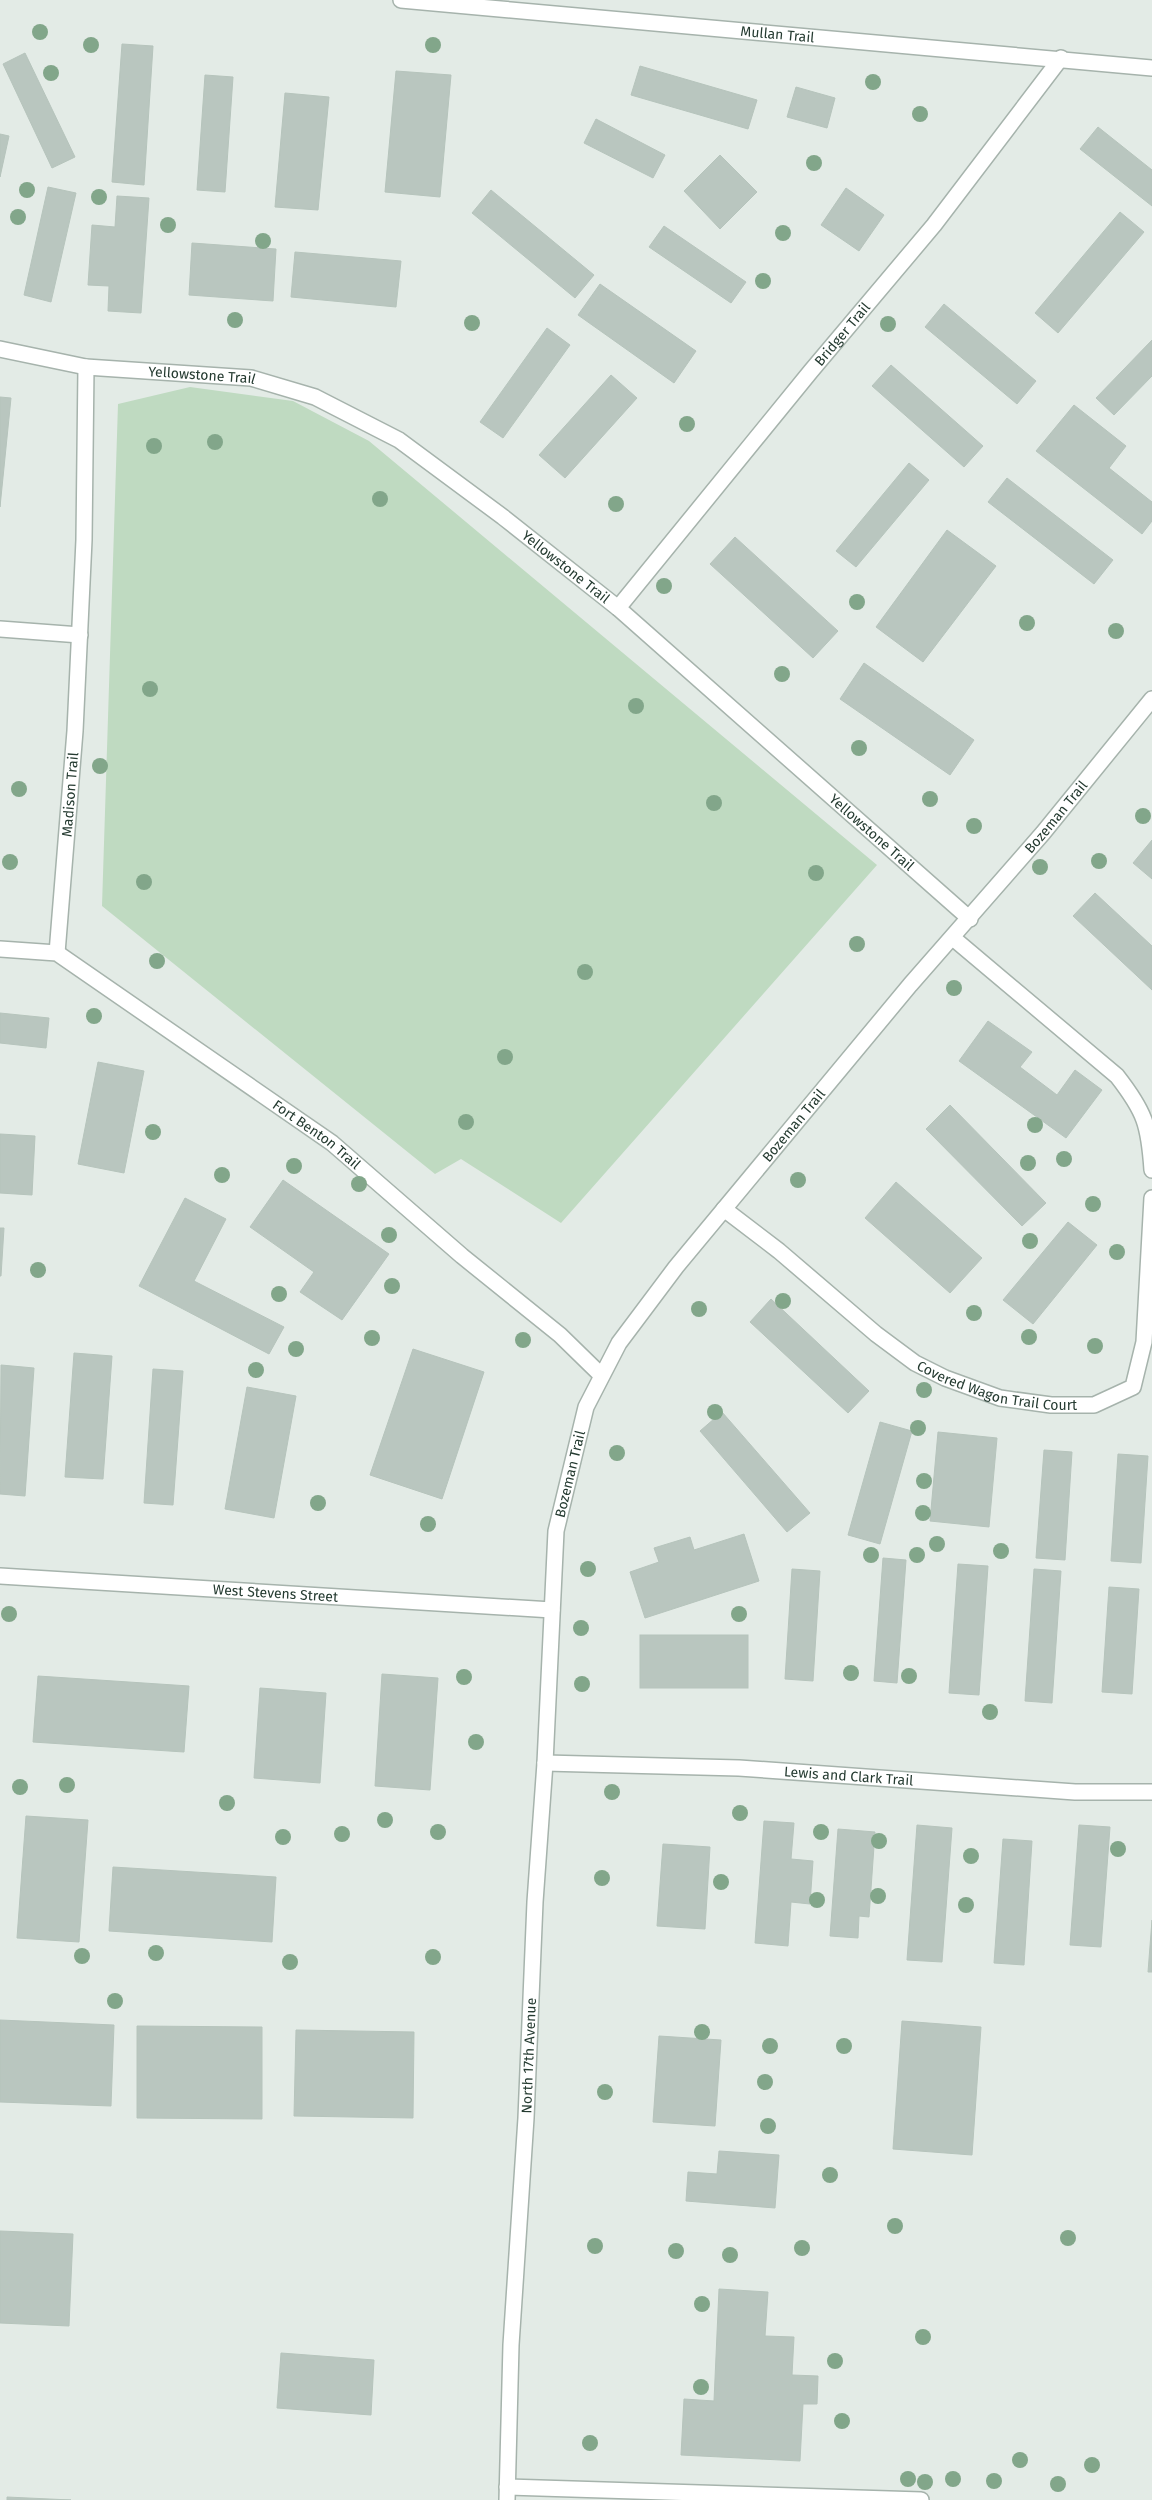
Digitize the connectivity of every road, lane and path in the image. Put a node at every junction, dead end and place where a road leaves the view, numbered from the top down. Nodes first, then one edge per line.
1 (401, 0) edge
2 (1061, 58) junction
3 (1152, 68) edge
4 (0, 349) edge
5 (86, 367) junction
6 (618, 608) junction
7 (0, 629) edge
8 (80, 635) junction
9 (1152, 699) edge
10 (970, 919) junction
11 (953, 938) junction
12 (0, 949) edge
13 (56, 953) junction
14 (1152, 1170) edge
15 (1152, 1198) edge
16 (724, 1209) junction
17 (601, 1375) junction
18 (0, 1576) edge
19 (552, 1610) junction
20 (545, 1763) junction
21 (1152, 1792) edge
22 (507, 2494) edge
23 (921, 2500) edge

1 - 2 street, Mullan Trail
2 - 3 street, Mullan Trail
2 - 6 street, Bridger Trail
4 - 5 street
5 - 6 street, Yellowstone Trail
5 - 8 street, Madison Trail
6 - 10 street, Yellowstone Trail
7 - 8 street
8 - 13 street, Madison Trail
9 - 10 street, Bozeman Trail
10 - 11 street, Bozeman Trail
11 - 14 street
11 - 16 street, Bozeman Trail
12 - 13 street
13 - 17 street, Fort Benton Trail
15 - 16 street, Covered Wagon Trail Court
16 - 17 street, Bozeman Trail
17 - 19 street, Bozeman Trail
18 - 19 street, West Stevens Street
19 - 20 street, North 17th Avenue
20 - 21 street, Lewis and Clark Trail
20 - 22 street, North 17th Avenue
22 - 23 street

